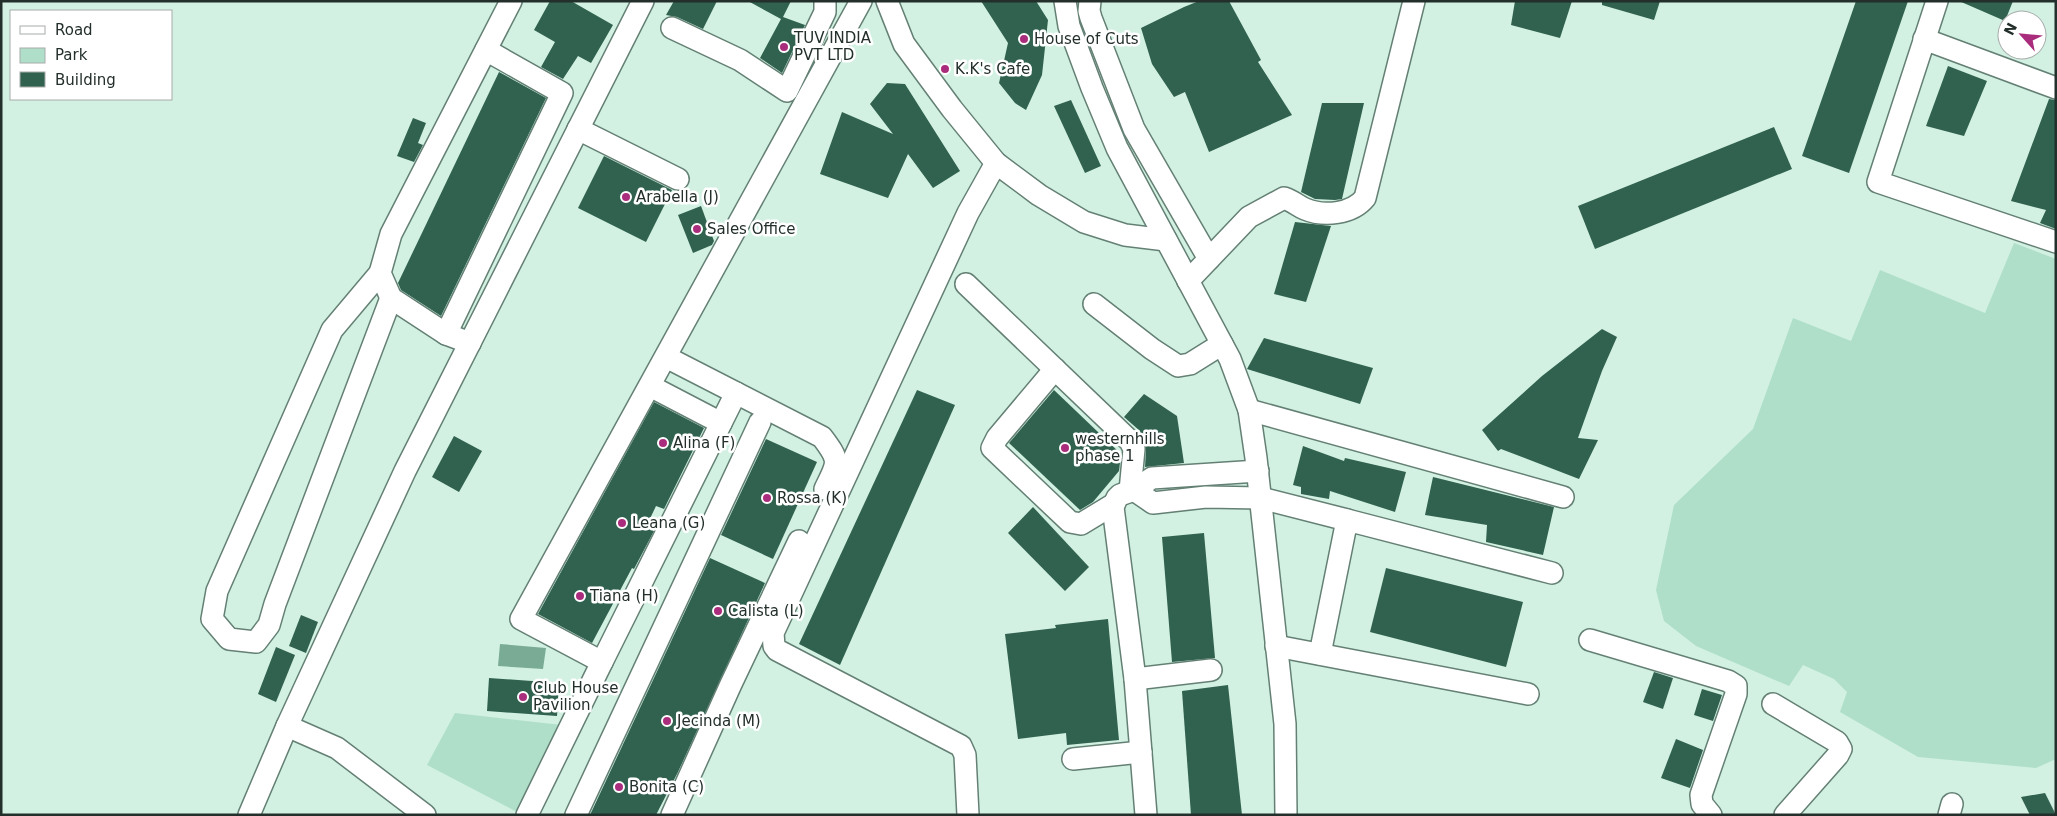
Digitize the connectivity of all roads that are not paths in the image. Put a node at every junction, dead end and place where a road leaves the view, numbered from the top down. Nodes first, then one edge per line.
1 (511, 1) edge
2 (643, 1) edge
3 (825, 1) edge
4 (861, 1) edge
5 (887, 1) edge
6 (1065, 1) edge
7 (1090, 1) edge
8 (1414, 1) edge
9 (1936, 1) edge
10 (672, 28) dead end
11 (1924, 39) junction
12 (486, 50) junction
13 (2056, 88) edge
14 (578, 129) junction
15 (996, 163) junction
16 (678, 179) dead end
17 (1166, 240) junction
18 (2056, 242) edge
19 (1209, 259) junction
20 (380, 273) junction
21 (1188, 281) junction
22 (966, 284) dead end
23 (391, 298) junction
24 (1094, 304) dead end
25 (446, 334) junction
26 (470, 343) junction
27 (1222, 344) junction
28 (666, 357) junction
29 (1055, 369) junction
30 (650, 386) junction
31 (729, 408) junction
32 (1249, 410) junction
33 (760, 422) junction
34 (835, 454) junction
35 (1258, 471) junction
36 (1132, 490) junction
37 (1563, 497) dead end
38 (1261, 498) junction
39 (1114, 504) junction
40 (1347, 520) junction
41 (1552, 574) dead end
42 (1590, 640) dead end
43 (1276, 646) junction
44 (1320, 654) junction
45 (602, 662) junction
46 (1211, 670) dead end
47 (1135, 679) junction
48 (1528, 694) dead end
49 (1773, 704) dead end
50 (287, 726) junction
51 (1141, 752) junction
52 (1074, 759) dead end
53 (413, 811) edge
54 (249, 815) edge
55 (527, 815) edge
56 (576, 815) edge
57 (672, 815) edge
58 (968, 815) edge
59 (1146, 815) edge
60 (1286, 815) edge
61 (1710, 815) edge
62 (1785, 815) edge

1 - 12 street
2 - 14 street
3 - 10 street
4 - 28 street
5 - 15 street
6 - 17 street
7 - 19 street
8 - 19 street
9 - 11 street
11 - 13 street
11 - 18 street
12 - 20 street
12 - 25 street
14 - 16 street
14 - 26 street
15 - 17 street
15 - 58 street
17 - 21 street
19 - 21 street
20 - 23 street
20 - 23 street
21 - 27 street
22 - 29 street
23 - 25 street
24 - 27 street
25 - 26 street
26 - 50 street
27 - 32 street
28 - 30 street
28 - 31 street
29 - 36 street
29 - 39 street
30 - 31 street
30 - 45 street
31 - 33 street
31 - 34 street
31 - 45 street
32 - 35 street
32 - 37 street
33 - 34 street
33 - 56 street
34 - 57 street
35 - 36 street
35 - 38 street
36 - 38 street
36 - 39 street
38 - 40 street
38 - 43 street
39 - 47 street
40 - 41 street
40 - 44 street
42 - 61 street
43 - 44 street
43 - 60 street
44 - 48 street
45 - 55 street
46 - 47 street
47 - 51 street
49 - 62 street
50 - 53 street
50 - 54 street
51 - 52 street
51 - 59 street

